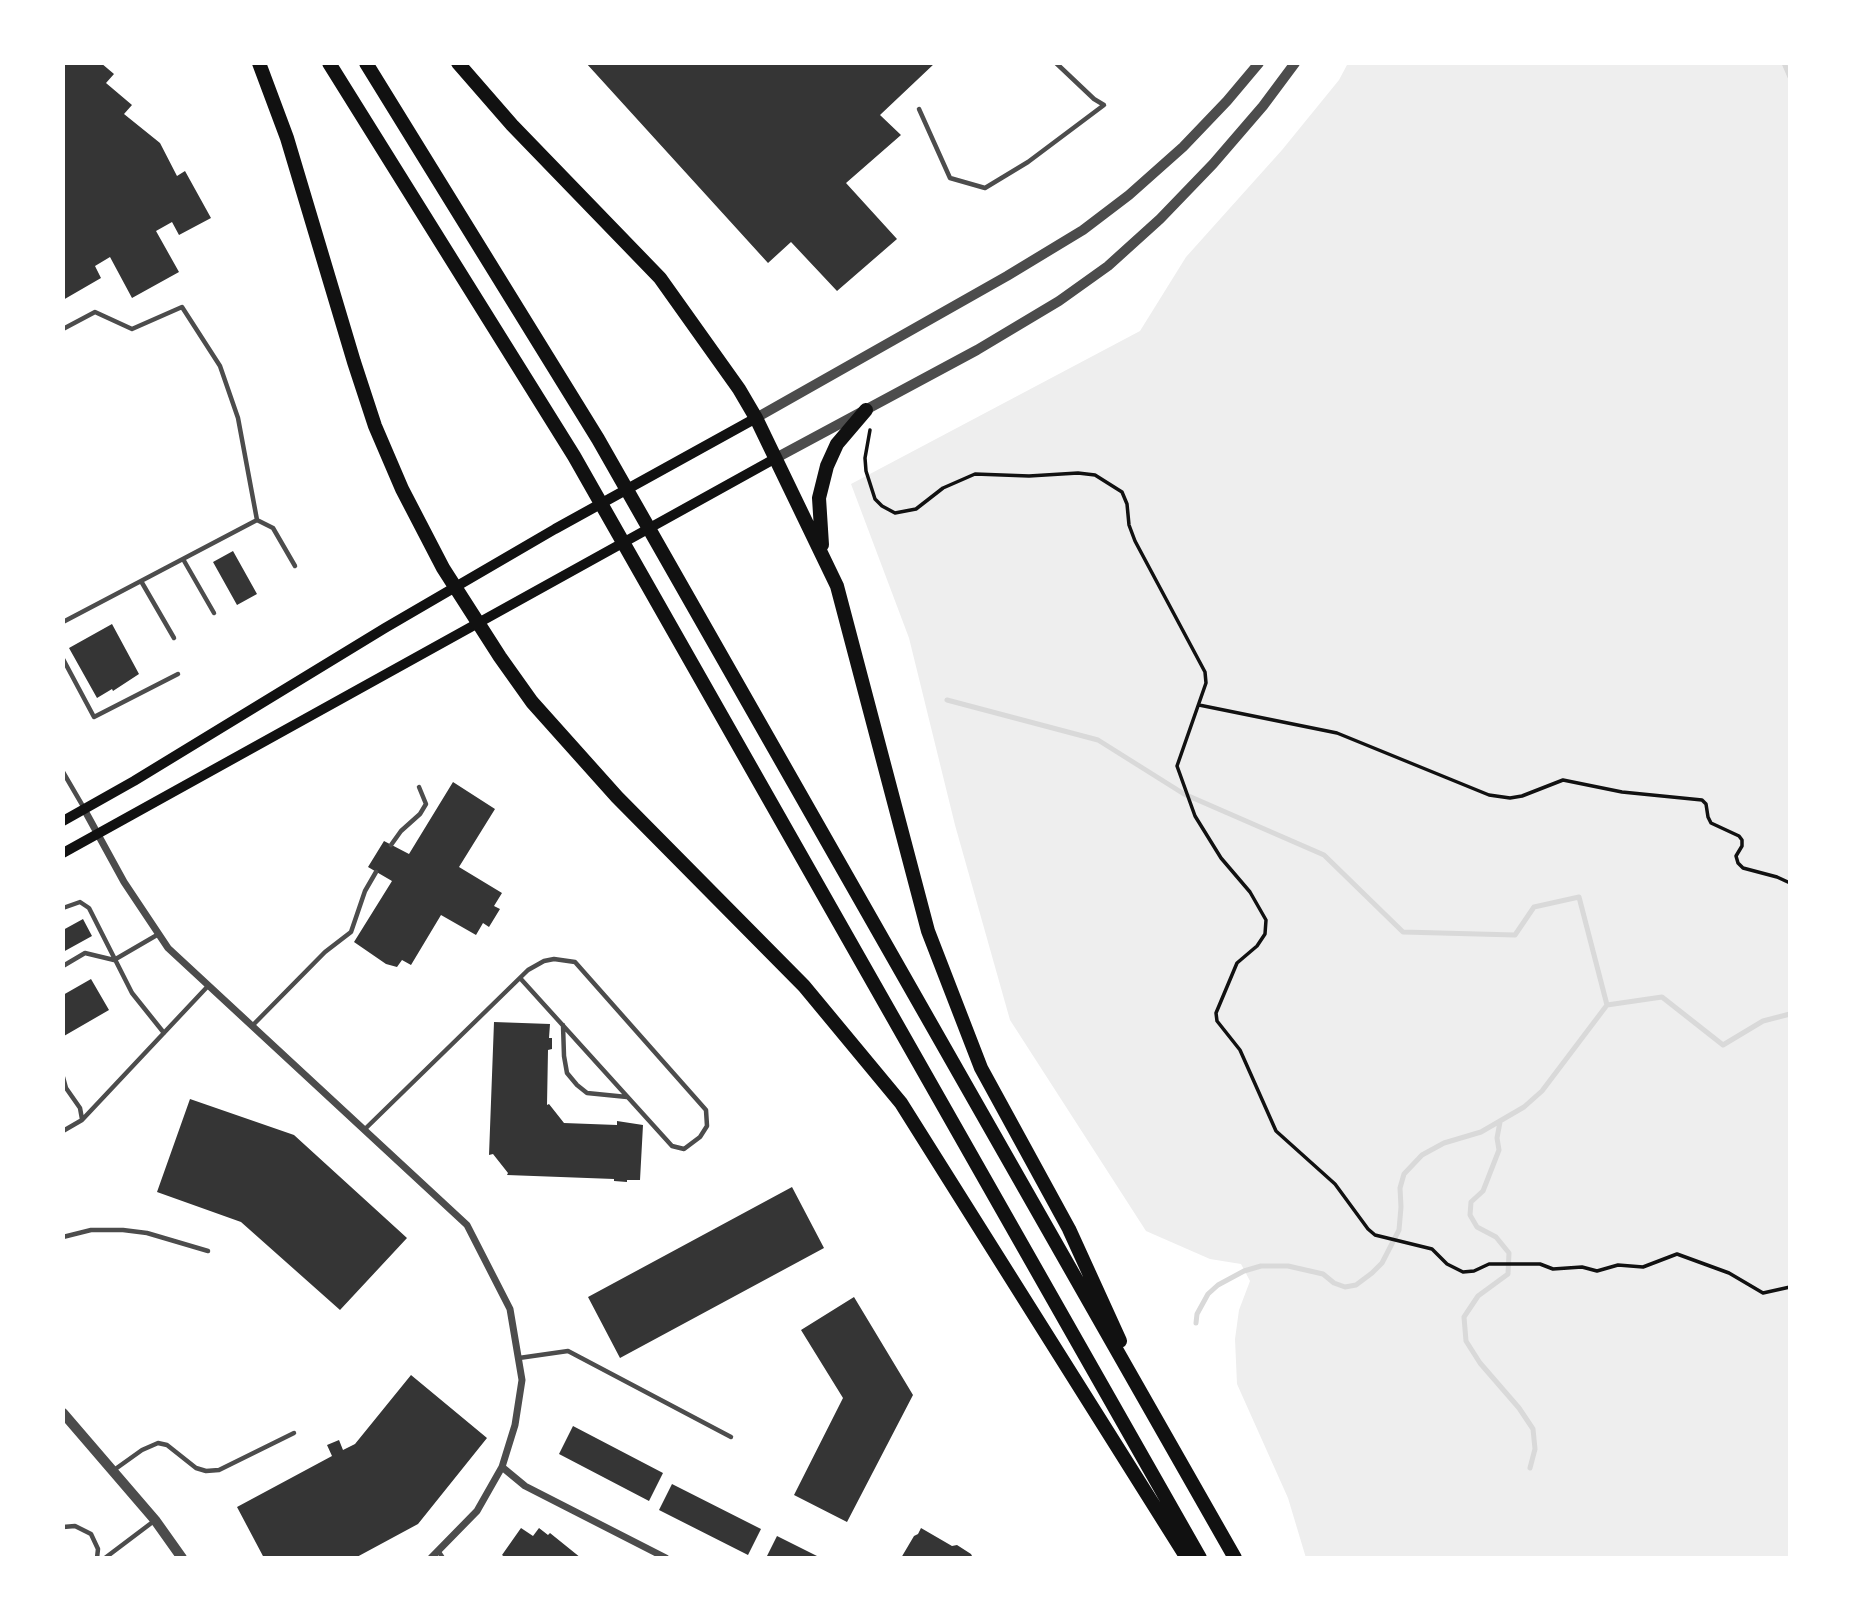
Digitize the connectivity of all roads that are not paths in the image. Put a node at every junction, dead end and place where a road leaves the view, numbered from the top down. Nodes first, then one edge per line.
1 (259, 63) edge
2 (329, 63) edge
3 (366, 63) edge
4 (458, 63) edge
5 (1056, 63) edge
6 (1259, 63) edge
7 (1295, 63) edge
8 (919, 109) dead end
9 (63, 329) edge
10 (871, 407) junction
11 (756, 418) junction
12 (776, 458) junction
13 (257, 520) junction
14 (823, 553) junction
15 (183, 559) junction
16 (295, 566) dead end
17 (141, 581) junction
18 (456, 588) junction
19 (214, 612) dead end
20 (63, 622) edge
21 (478, 624) junction
22 (174, 638) dead end
23 (63, 659) edge
24 (178, 674) dead end
25 (63, 772) edge
26 (419, 787) dead end
27 (84, 809) junction
28 (63, 821) edge
29 (98, 833) junction
30 (391, 845) dead end
31 (63, 853) edge
32 (376, 872) dead end
33 (63, 908) edge
34 (157, 935) junction
35 (114, 960) junction
36 (63, 966) edge
37 (520, 978) junction
38 (208, 986) junction
39 (563, 1025) junction
40 (252, 1026) junction
41 (164, 1033) junction
42 (63, 1077) edge
43 (628, 1097) junction
44 (82, 1120) junction
45 (364, 1130) junction
46 (63, 1131) edge
47 (63, 1237) edge
48 (208, 1251) dead end
49 (519, 1358) junction
50 (1149, 1405) junction
51 (63, 1413) edge
52 (294, 1433) dead end
53 (731, 1437) dead end
54 (502, 1467) junction
55 (114, 1471) junction
56 (155, 1520) junction
57 (63, 1527) edge
58 (441, 1555) edge
59 (97, 1558) edge
60 (105, 1558) edge
61 (182, 1558) edge
62 (431, 1558) edge
63 (666, 1558) edge
64 (1187, 1558) edge
65 (1200, 1558) edge
66 (1235, 1558) edge

1 - 18 highway
2 - 65 highway
3 - 50 highway
4 - 11 highway
5 - 8 lane
6 - 11 street
7 - 10 street
9 - 13 lane
10 - 12 street
10 - 14 highway
11 - 12 highway
11 - 18 main road
12 - 14 highway
12 - 21 main road
13 - 15 lane
13 - 16 lane
14 - 50 highway
15 - 17 lane
15 - 19 lane
17 - 20 lane
17 - 22 lane
18 - 21 highway
18 - 27 main road
21 - 29 main road
21 - 64 highway
23 - 24 lane
25 - 27 lane
26 - 30 lane
27 - 28 main road
27 - 29 street
29 - 31 main road
29 - 34 street
32 - 40 lane
33 - 35 lane
34 - 35 lane
34 - 38 street
35 - 36 lane
35 - 41 lane
37 - 39 lane
37 - 43 lane
37 - 45 lane
38 - 40 street
38 - 41 lane
39 - 43 lane
39 - 43 lane
40 - 45 street
41 - 44 lane
42 - 44 lane
44 - 46 lane
45 - 49 street
47 - 48 lane
49 - 53 lane
49 - 54 street
50 - 66 highway
51 - 55 street
52 - 55 lane
54 - 58 street
54 - 63 street
55 - 56 street
56 - 60 lane
56 - 61 street
57 - 59 lane
58 - 62 street

